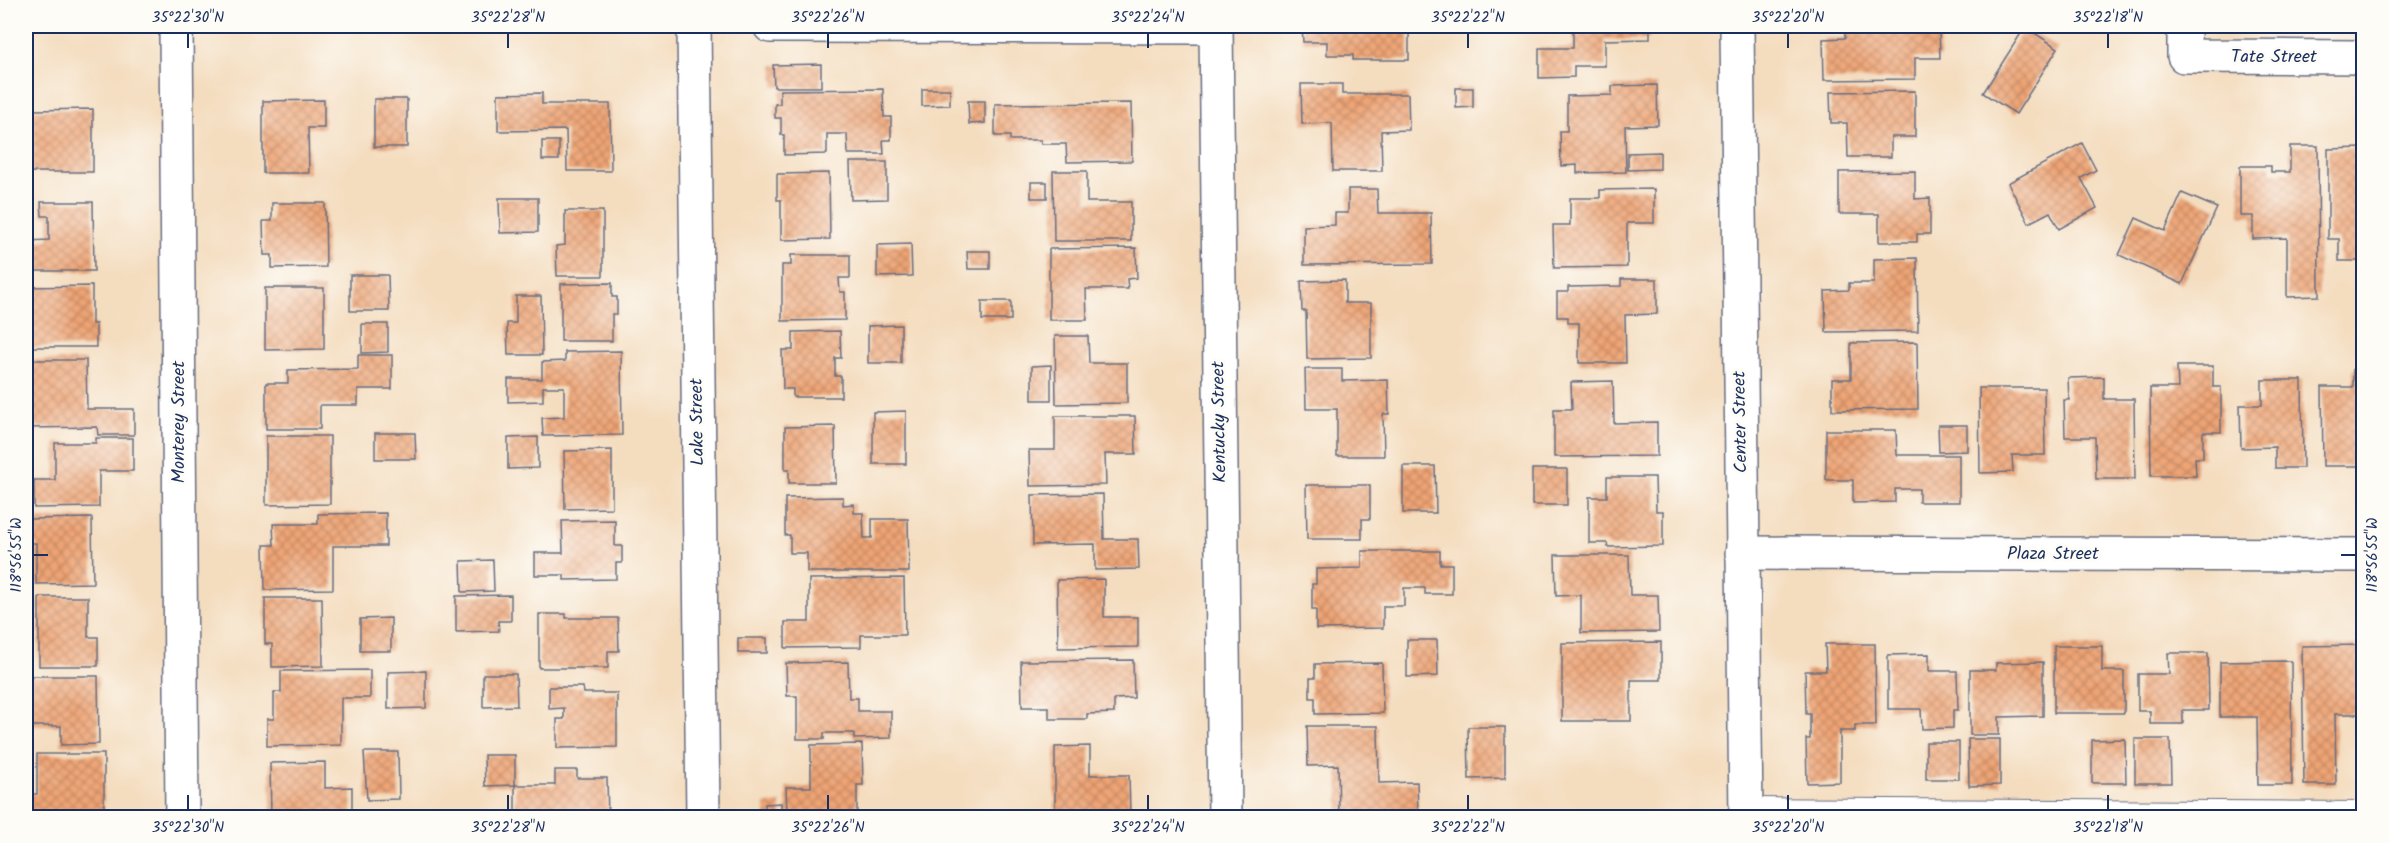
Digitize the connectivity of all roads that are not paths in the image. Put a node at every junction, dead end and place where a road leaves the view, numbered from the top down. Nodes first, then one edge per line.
1 (176, 26) edge
2 (694, 26) edge
3 (770, 26) edge
4 (1216, 26) edge
5 (1737, 26) edge
6 (2184, 41) edge
7 (2364, 57) edge
8 (1742, 553) junction
9 (2364, 555) edge
10 (2364, 812) edge
11 (1745, 813) edge
12 (182, 818) edge
13 (703, 818) edge
14 (1225, 818) edge

1 - 12 street, Monterey Street
2 - 13 street, Lake Street
3 - 4 street
4 - 14 street, Kentucky Street
5 - 8 street, Center Street
6 - 7 street, Tate Street
8 - 9 street, Plaza Street
8 - 11 street, Center Street
10 - 11 lane

